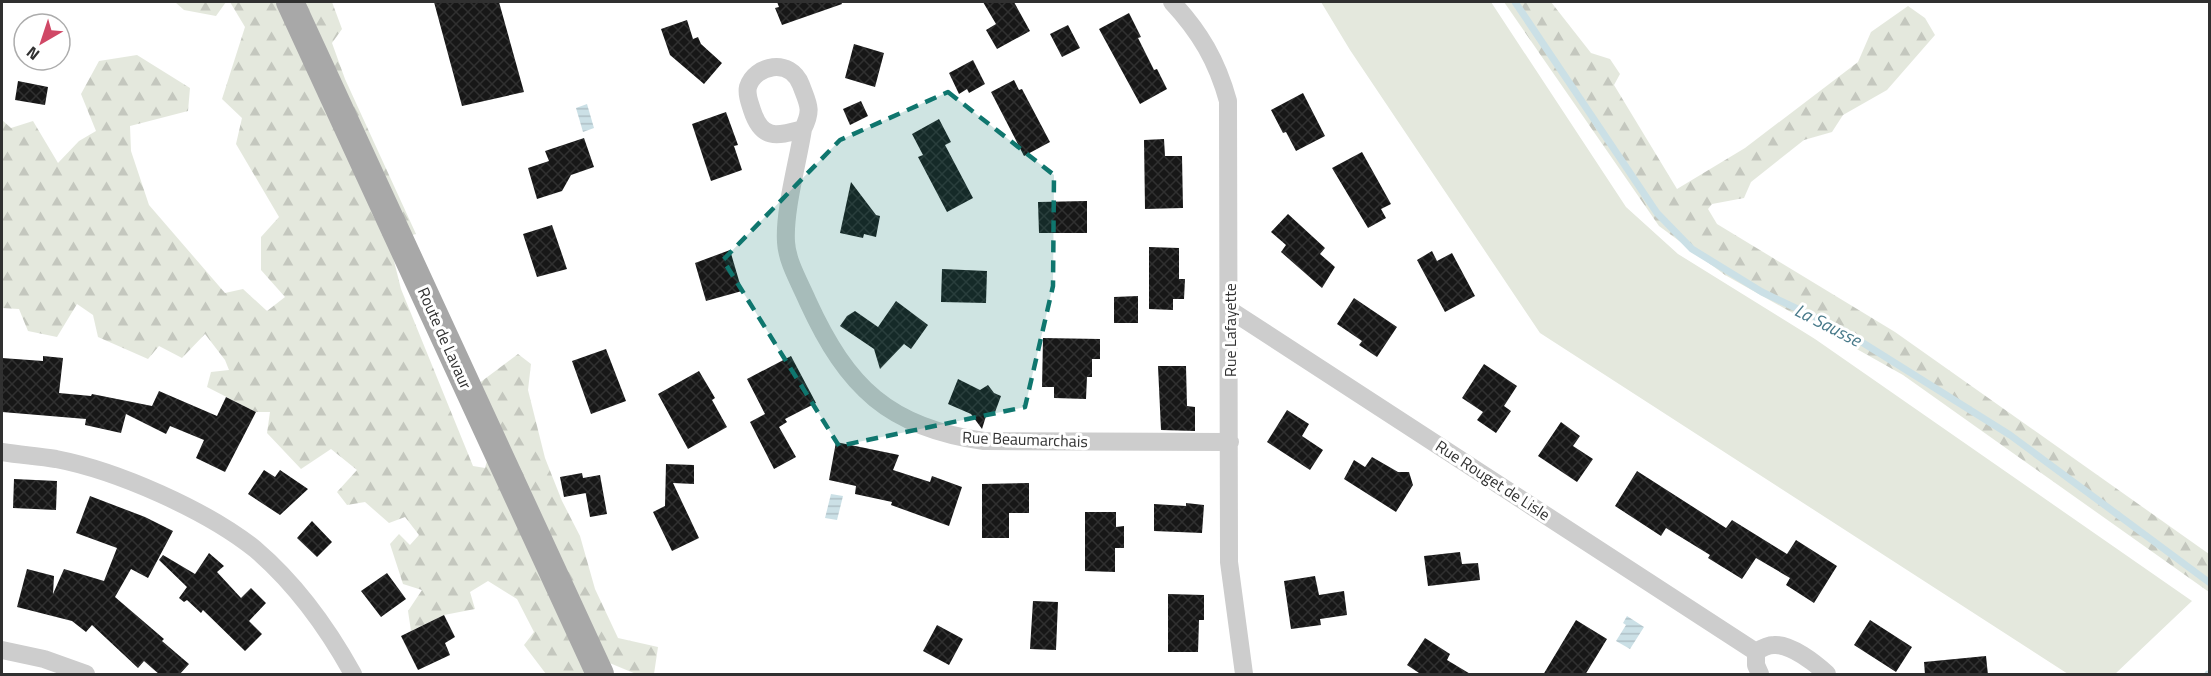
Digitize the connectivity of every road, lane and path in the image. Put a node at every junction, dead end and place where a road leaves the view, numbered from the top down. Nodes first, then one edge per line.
1 (290, 2) edge
2 (1172, 2) edge
3 (803, 129) dead end
4 (1230, 310) junction
5 (1230, 442) junction
6 (2, 452) edge
7 (2, 650) edge
8 (1756, 652) junction
9 (86, 675) edge
10 (353, 675) edge
11 (600, 675) edge
12 (1244, 675) edge
13 (1760, 675) edge
14 (1827, 675) edge

1 - 11 main road, Route de Lavaur
2 - 4 street, Rue Lafayette
3 - 5 street, Rue Beaumarchais
4 - 5 street, Rue Lafayette
4 - 8 street, Rue Rouget de Lisle
5 - 12 street, Rue Lafayette
6 - 10 street
7 - 9 street
8 - 13 street
8 - 14 street

